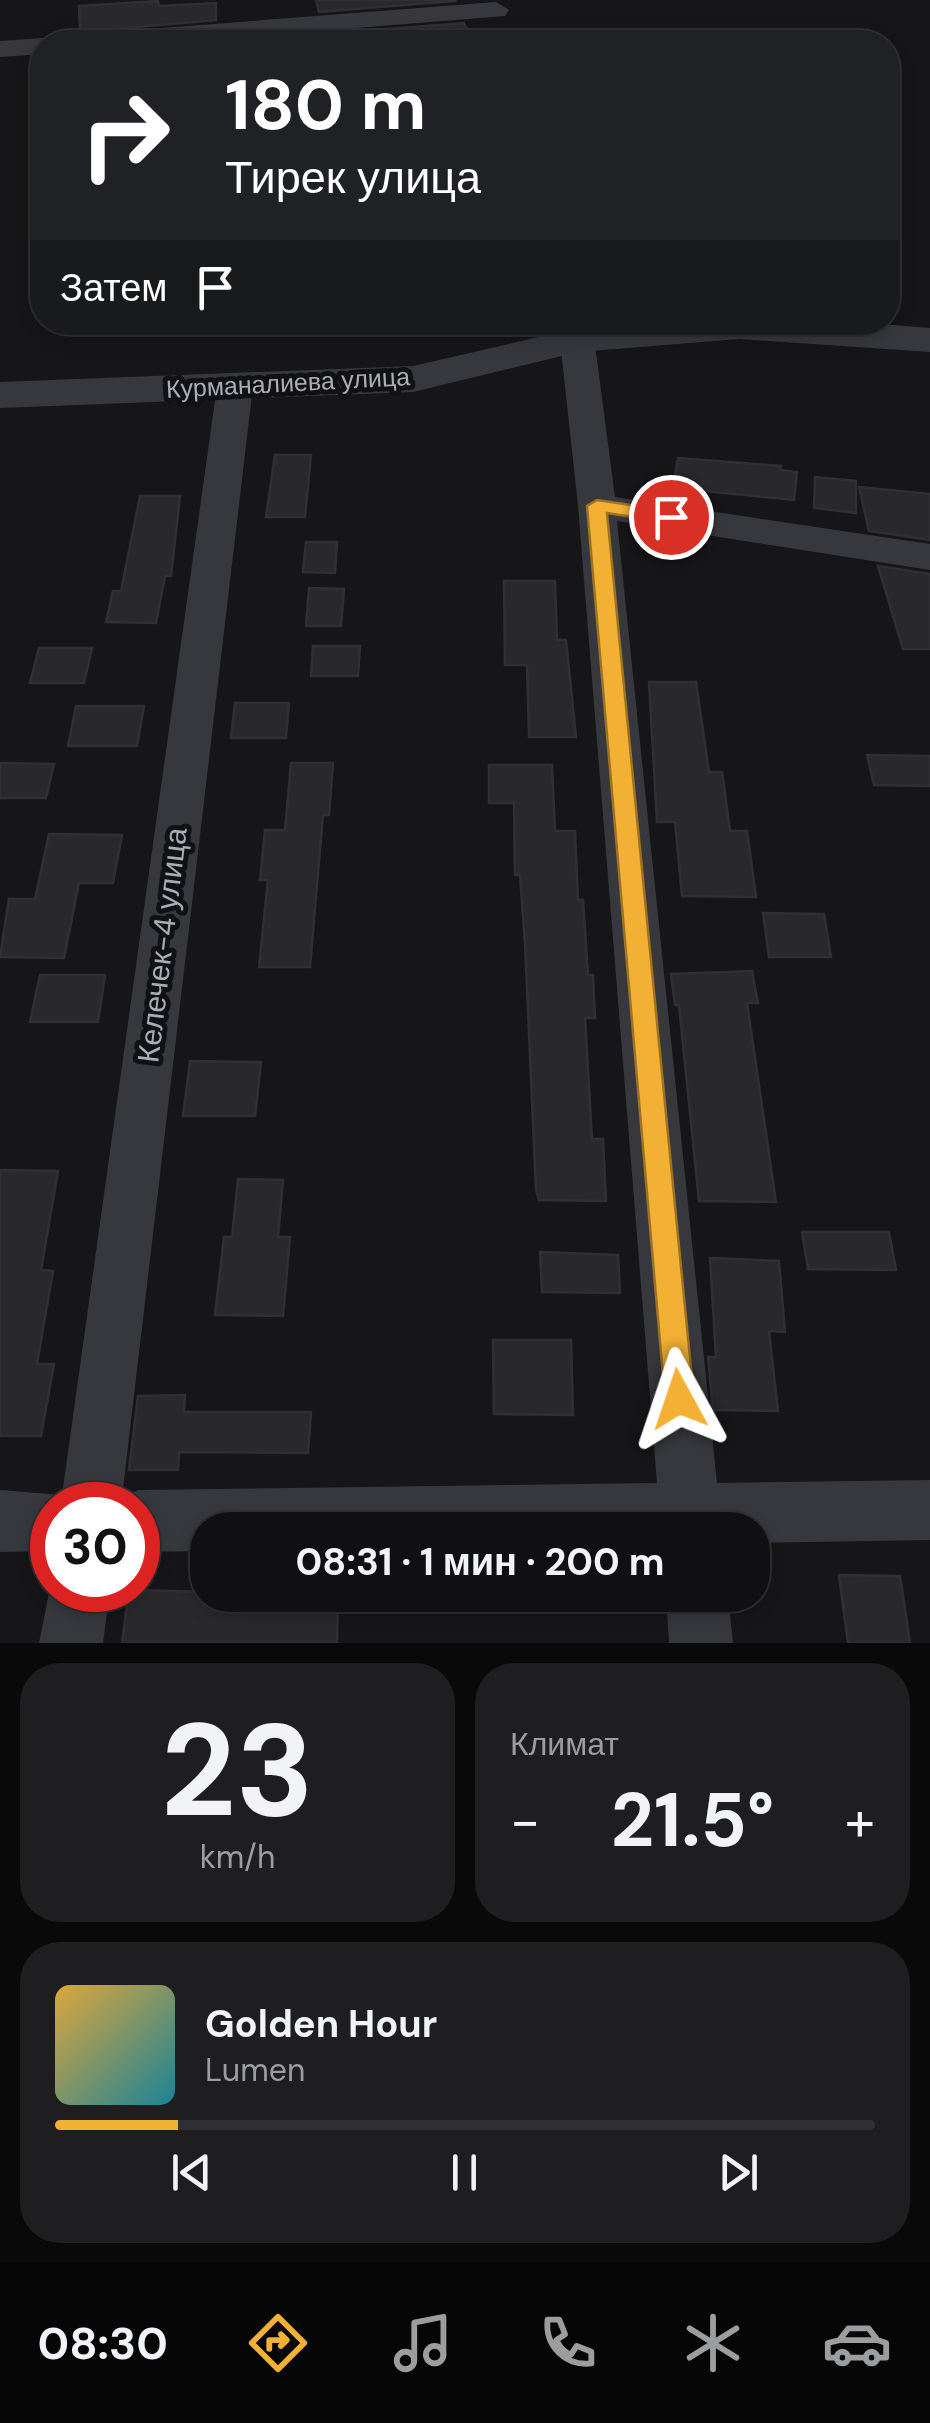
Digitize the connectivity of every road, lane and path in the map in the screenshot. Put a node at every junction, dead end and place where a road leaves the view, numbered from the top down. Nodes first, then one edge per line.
1 (495, 5) edge
2 (217, 30) edge
3 (500, 30) edge
4 (30, 47) edge
5 (0, 49) edge
6 (562, 335) edge
7 (576, 335) edge
8 (857, 335) edge
9 (930, 340) edge
10 (235, 386) junction
11 (0, 395) edge
12 (597, 506) junction
13 (930, 558) edge
14 (94, 1482) edge
15 (930, 1510) edge
16 (690, 1512) edge
17 (770, 1519) edge
18 (0, 1521) edge
19 (30, 1521) edge
20 (160, 1521) edge
21 (190, 1521) edge
22 (76, 1612) edge
23 (698, 1612) edge
24 (71, 1643) edge
25 (701, 1643) edge

1 - 2 street
1 - 3 street
4 - 5 street
6 - 10 street, Курманалиева улица
7 - 12 street
8 - 9 street, Курманалиева улица
10 - 11 street, Курманалиева улица
10 - 14 street, Келечек-4 улица
12 - 13 street
12 - 16 street
15 - 17 street
18 - 19 street
20 - 21 street
22 - 24 street
23 - 25 street

